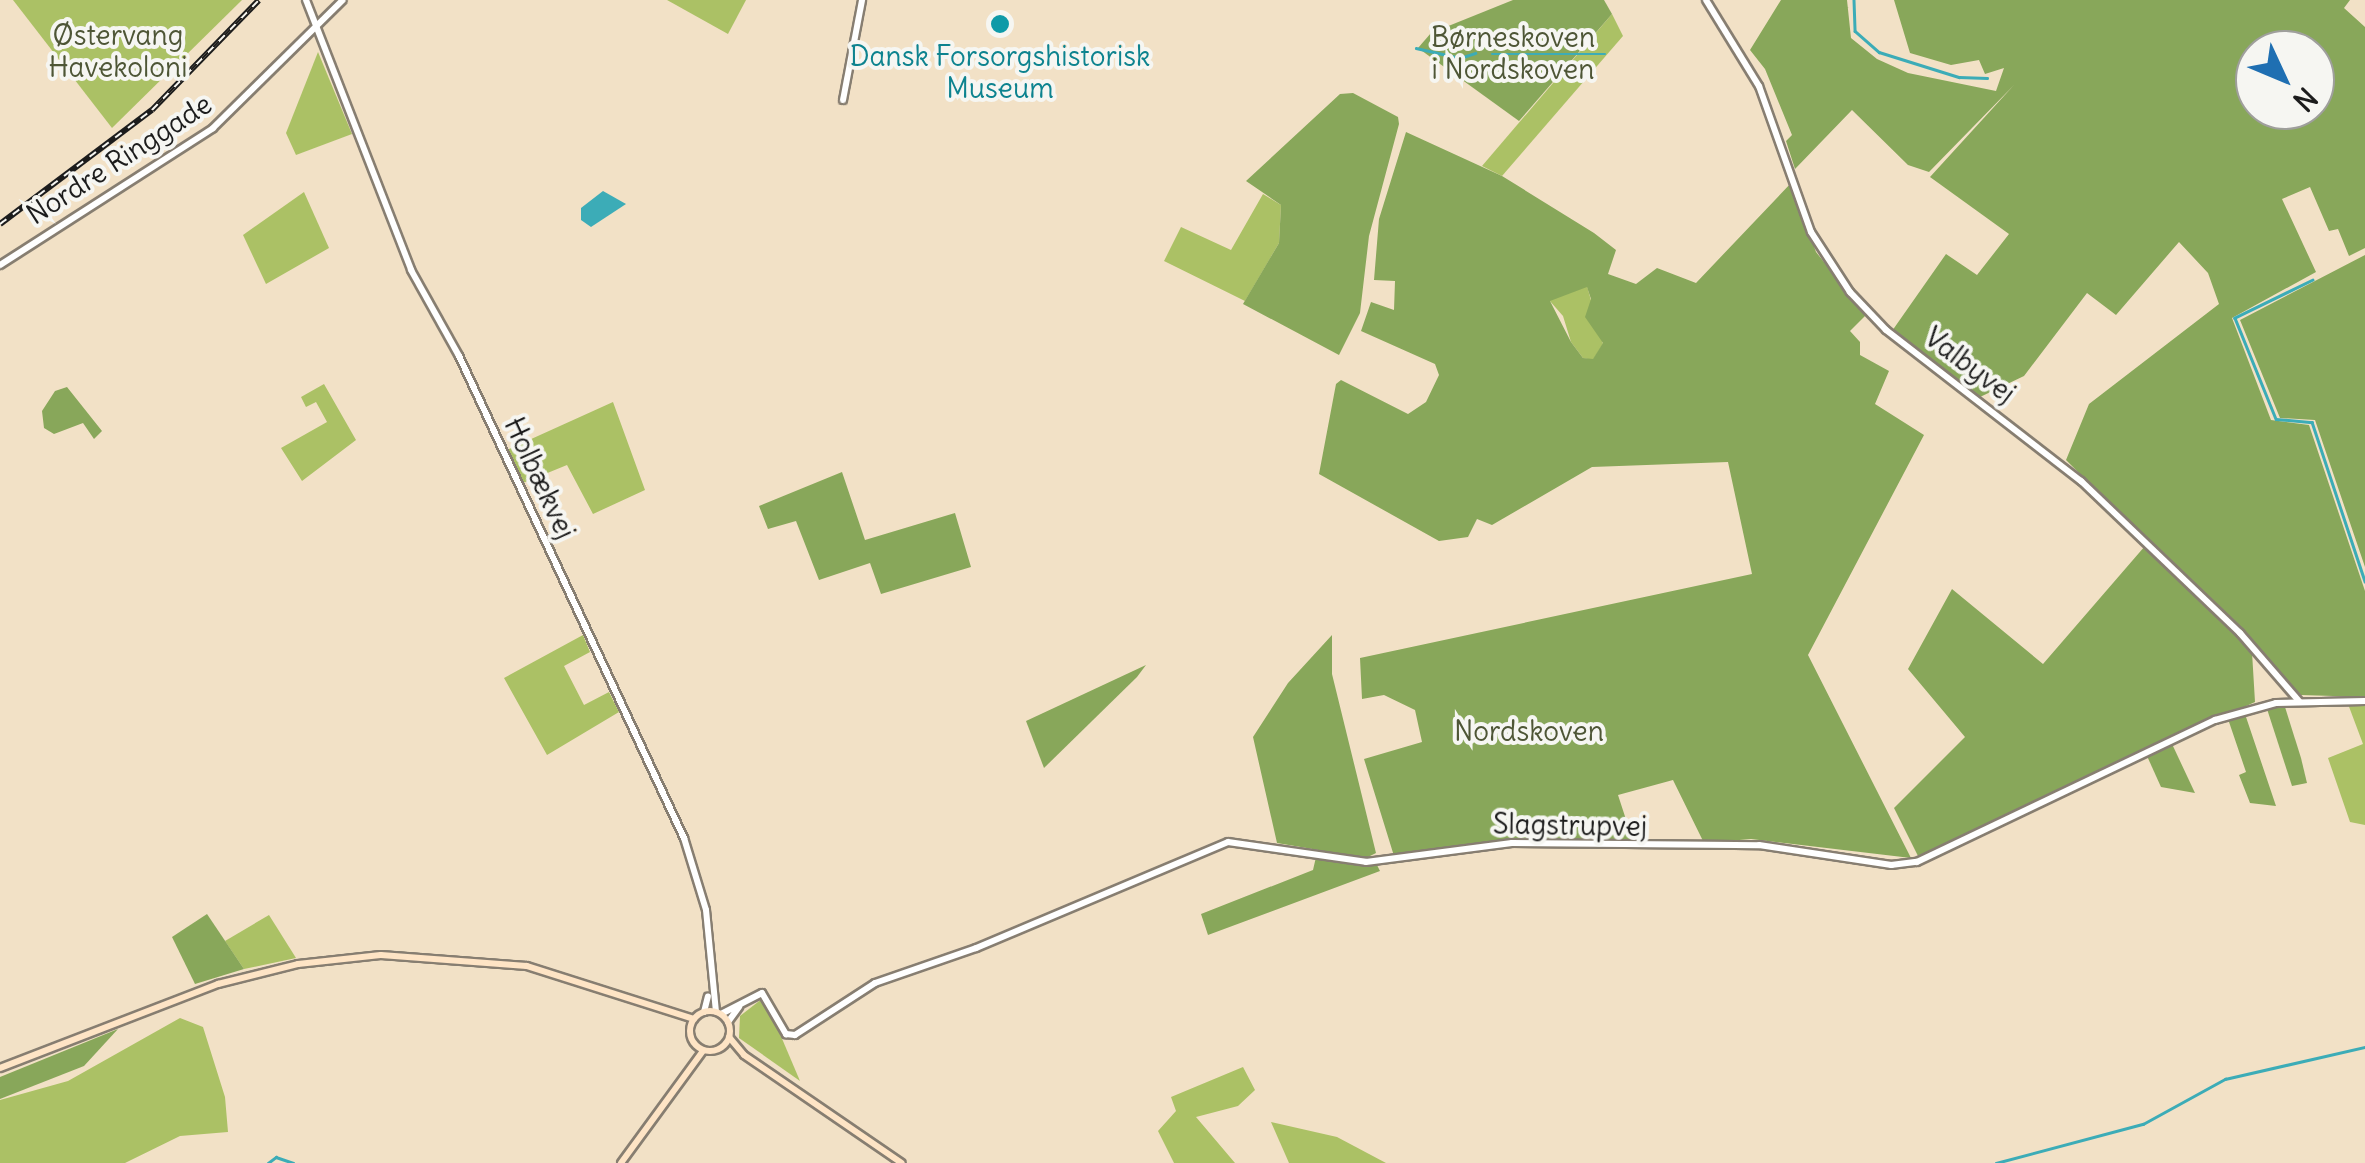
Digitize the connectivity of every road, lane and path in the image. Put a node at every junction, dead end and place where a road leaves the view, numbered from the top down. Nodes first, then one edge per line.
1 (306, 0) edge
2 (343, 0) edge
3 (862, 0) edge
4 (1706, 0) edge
5 (317, 28) junction
6 (843, 100) dead end
7 (0, 265) edge
8 (2299, 701) junction
9 (2365, 701) edge
10 (710, 980) junction
11 (750, 996) junction
12 (666, 1012) junction
13 (704, 1012) junction
14 (718, 1013) junction
15 (694, 1018) junction
16 (728, 1022) junction
17 (690, 1028) junction
18 (729, 1037) junction
19 (694, 1044) junction
20 (724, 1046) junction
21 (703, 1051) junction
22 (744, 1055) junction
23 (0, 1068) edge
24 (684, 1069) junction
25 (622, 1163) edge
26 (902, 1163) edge

1 - 5 street, Holbækvej
2 - 5 street, Nordre Ringgade
3 - 6 street
4 - 8 street, Valbyvej
5 - 7 street, Nordre Ringgade
5 - 10 street, Holbækvej
8 - 9 street, Slagstrupvej
8 - 11 street, Slagstrupvej
10 - 13 street, Holbækvej
10 - 14 street, Holbækvej
11 - 14 street
11 - 16 street
12 - 15 main road
12 - 17 main road
12 - 23 main road
13 - 14 main road
13 - 15 main road
14 - 16 main road
15 - 17 main road
16 - 18 main road
17 - 19 main road
18 - 20 main road
18 - 22 main road
19 - 21 main road
19 - 24 main road
20 - 21 main road
20 - 22 main road
21 - 24 main road
22 - 26 main road
24 - 25 main road

